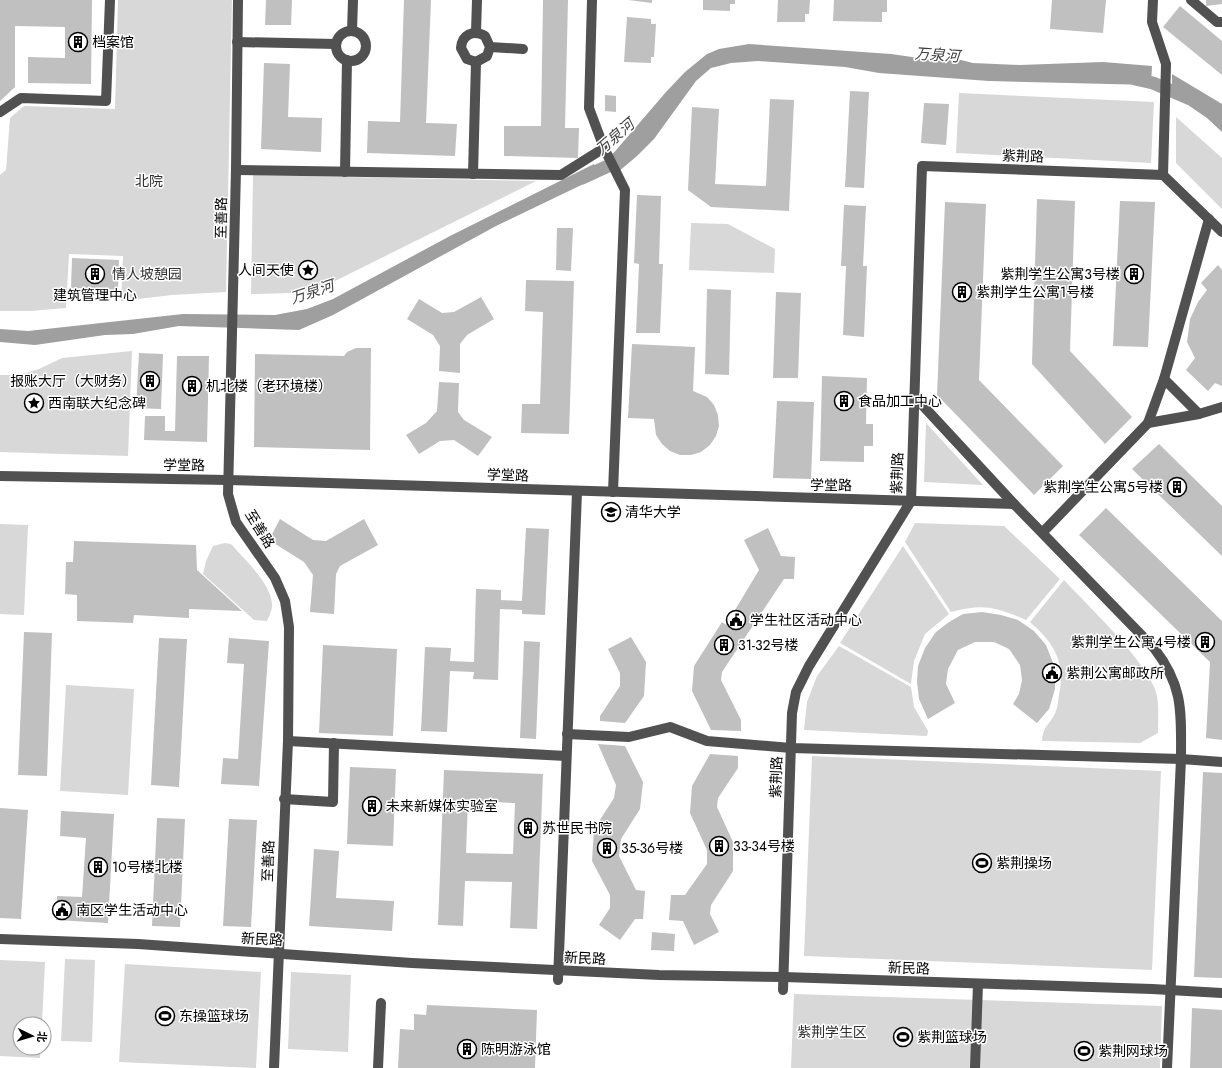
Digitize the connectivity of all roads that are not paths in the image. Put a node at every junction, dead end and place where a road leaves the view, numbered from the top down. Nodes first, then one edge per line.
1 (110, 0) edge
2 (238, 0) edge
3 (353, 0) edge
4 (477, 0) edge
5 (592, 0) edge
6 (1153, 0) edge
7 (1191, 0) edge
8 (1222, 22) edge
9 (352, 31) junction
10 (476, 32) junction
11 (237, 42) junction
12 (336, 44) junction
13 (490, 47) junction
14 (523, 49) dead end
15 (347, 60) junction
16 (476, 62) junction
17 (0, 112) edge
18 (604, 148) junction
19 (236, 170) junction
20 (345, 172) junction
21 (473, 174) junction
22 (1163, 174) junction
23 (1209, 219) junction
24 (1222, 232) edge
25 (1164, 378) junction
26 (914, 396) junction
27 (1222, 407) edge
28 (1199, 414) junction
29 (1148, 423) junction
30 (0, 476) edge
31 (228, 480) junction
32 (577, 492) junction
33 (613, 492) junction
34 (911, 500) junction
35 (1014, 504) junction
36 (1043, 532) junction
37 (567, 734) junction
38 (288, 741) junction
39 (334, 743) junction
40 (791, 748) junction
41 (566, 756) junction
42 (1181, 759) junction
43 (1222, 762) edge
44 (284, 799) junction
45 (0, 939) edge
46 (278, 954) junction
47 (558, 975) junction
48 (784, 977) junction
49 (978, 984) junction
50 (1170, 989) junction
51 (783, 990) dead end
52 (1222, 993) edge
53 (381, 1003) dead end
54 (274, 1068) edge
55 (378, 1068) edge
56 (975, 1068) edge
57 (1167, 1068) edge

1 - 17 street
2 - 11 street, 至善路
3 - 9 street
4 - 10 street
5 - 18 street
6 - 22 street
7 - 8 street
9 - 12 street
9 - 15 street
10 - 13 street
10 - 16 street
11 - 12 street
11 - 19 street, 至善路
12 - 15 street
13 - 14 street
13 - 16 street
15 - 20 street
16 - 21 street
18 - 21 street
18 - 33 street
19 - 20 street
19 - 31 street, 至善路
20 - 21 street
22 - 23 street
22 - 26 street, 紫荆路
23 - 24 street
23 - 25 street
25 - 28 street
25 - 29 street
26 - 34 street, 紫荆路
26 - 35 street
27 - 28 street
28 - 29 street
29 - 36 street
30 - 31 street, 学堂路
31 - 32 street, 学堂路
31 - 38 street, 至善路
32 - 33 street, 学堂路
32 - 37 street
33 - 34 street, 学堂路
34 - 35 street, 学堂路
34 - 40 street, 紫荆路
35 - 36 street
36 - 42 street
37 - 40 street
37 - 41 street
38 - 39 street
38 - 44 street, 至善路
39 - 41 street
39 - 44 street
40 - 42 street
40 - 48 street, 紫荆路
41 - 47 street
42 - 43 street
42 - 50 street
44 - 46 street, 至善路
45 - 46 street, 新民路
46 - 47 street, 新民路
46 - 54 street, 至善路
47 - 48 street, 新民路
48 - 49 street, 新民路
48 - 51 street, 紫荆路
49 - 50 street, 新民路
49 - 56 street
50 - 52 street, 新民路
50 - 57 street
53 - 55 street

